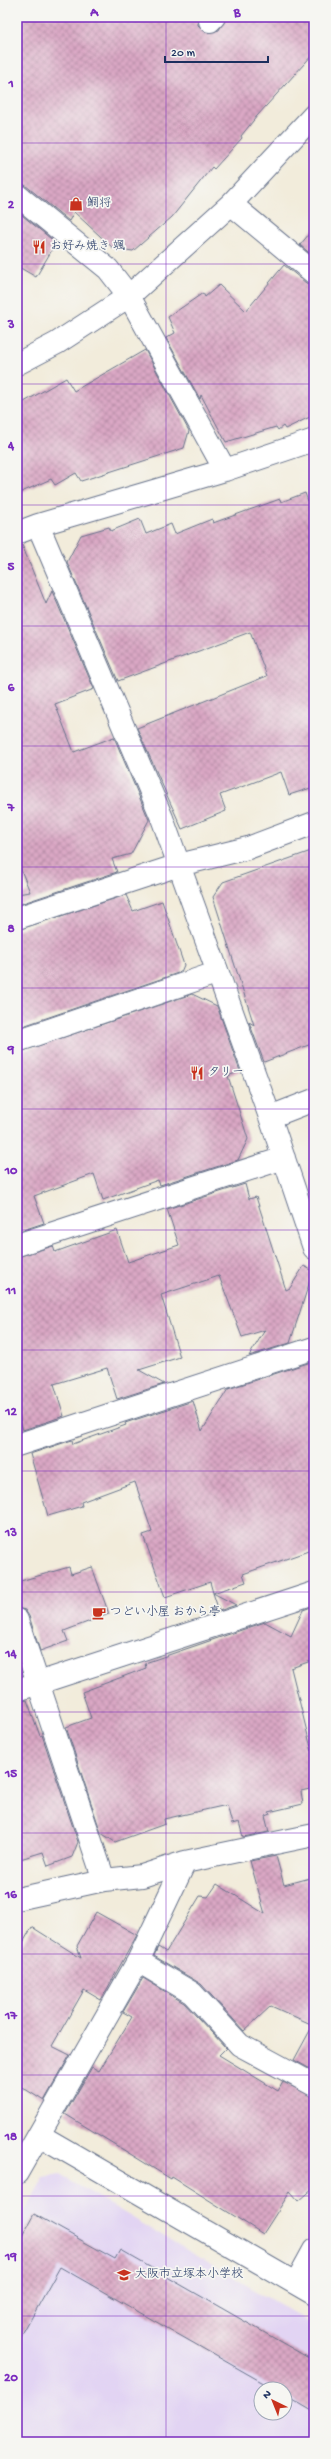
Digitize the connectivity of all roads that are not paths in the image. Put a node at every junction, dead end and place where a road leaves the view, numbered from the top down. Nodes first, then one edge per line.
1 (314, 115) edge
2 (17, 195) edge
3 (231, 204) junction
4 (314, 273) edge
5 (129, 296) junction
6 (17, 364) edge
7 (314, 440) edge
8 (225, 470) junction
9 (38, 525) junction
10 (17, 533) edge
11 (314, 822) edge
12 (179, 865) junction
13 (17, 918) edge
14 (216, 973) junction
15 (17, 1041) edge
16 (314, 1100) edge
17 (270, 1116) junction
18 (284, 1158) junction
19 (17, 1244) edge
20 (314, 1248) edge
21 (314, 1348) edge
22 (17, 1445) edge
23 (314, 1593) edge
24 (17, 1620) edge
25 (38, 1683) junction
26 (17, 1690) edge
27 (314, 1835) edge
28 (185, 1862) junction
29 (104, 1880) junction
30 (17, 1899) edge
31 (138, 1961) junction
32 (314, 2085) edge
33 (39, 2135) junction
34 (17, 2173) edge
35 (314, 2250) edge
36 (305, 2289) edge

1 - 3 street
2 - 5 street
3 - 4 street
3 - 5 street
5 - 6 street
5 - 8 street
7 - 8 street
8 - 9 street
9 - 10 street
9 - 12 street
11 - 12 street
12 - 13 street
12 - 14 street
14 - 15 street
14 - 17 street
16 - 17 street
17 - 18 street
18 - 19 street
18 - 20 street
21 - 22 street
23 - 25 street
24 - 25 street
25 - 26 street
25 - 29 street
27 - 28 street
28 - 29 street
28 - 31 street
29 - 30 street
31 - 32 street
31 - 33 street
33 - 34 street
33 - 36 street
35 - 36 street

